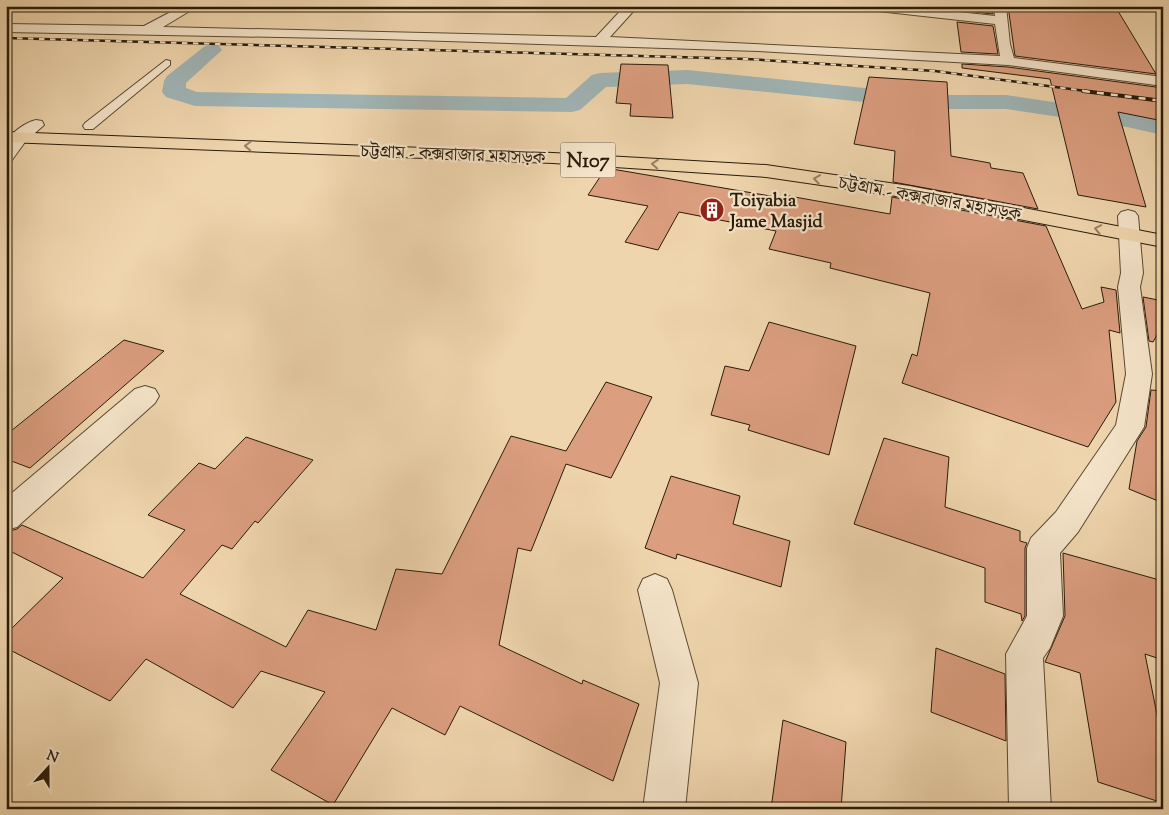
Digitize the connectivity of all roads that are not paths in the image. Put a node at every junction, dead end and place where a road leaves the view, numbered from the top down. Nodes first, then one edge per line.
1 (192, 6) edge
2 (632, 6) edge
3 (869, 6) edge
4 (1000, 13) edge
5 (6, 28) edge
6 (146, 30) junction
7 (598, 42) junction
8 (1008, 61) junction
9 (166, 63) dead end
10 (1163, 82) edge
11 (6, 124) edge
12 (36, 125) junction
13 (89, 126) junction
14 (13, 137) edge
15 (6, 156) edge
16 (855, 166) dead end
17 (1128, 221) junction
18 (1163, 241) edge
19 (145, 396) dead end
20 (6, 517) edge
21 (655, 590) dead end
22 (664, 809) edge
23 (1030, 809) edge

1 - 6 street
2 - 7 street
3 - 4 street
4 - 8 street
5 - 6 street
6 - 7 street
7 - 8 street
8 - 10 street
9 - 13 lane
11 - 12 highway, চট্টগ্রাম - কক্সবাজার মহাসড়ক / N107
12 - 13 highway, চট্টগ্রাম - কক্সবাজার মহাসড়ক / N107
12 - 14 street
13 - 16 highway, চট্টগ্রাম - কক্সবাজার মহাসড়ক / N107
14 - 15 street
17 -> 14 highway, চট্টগ্রাম - কক্সবাজার মহাসড়ক / N107
17 - 18 highway, চট্টগ্রাম - কক্সবাজার মহাসড়ক / N107
17 - 23 street
19 - 20 street
21 - 22 street

